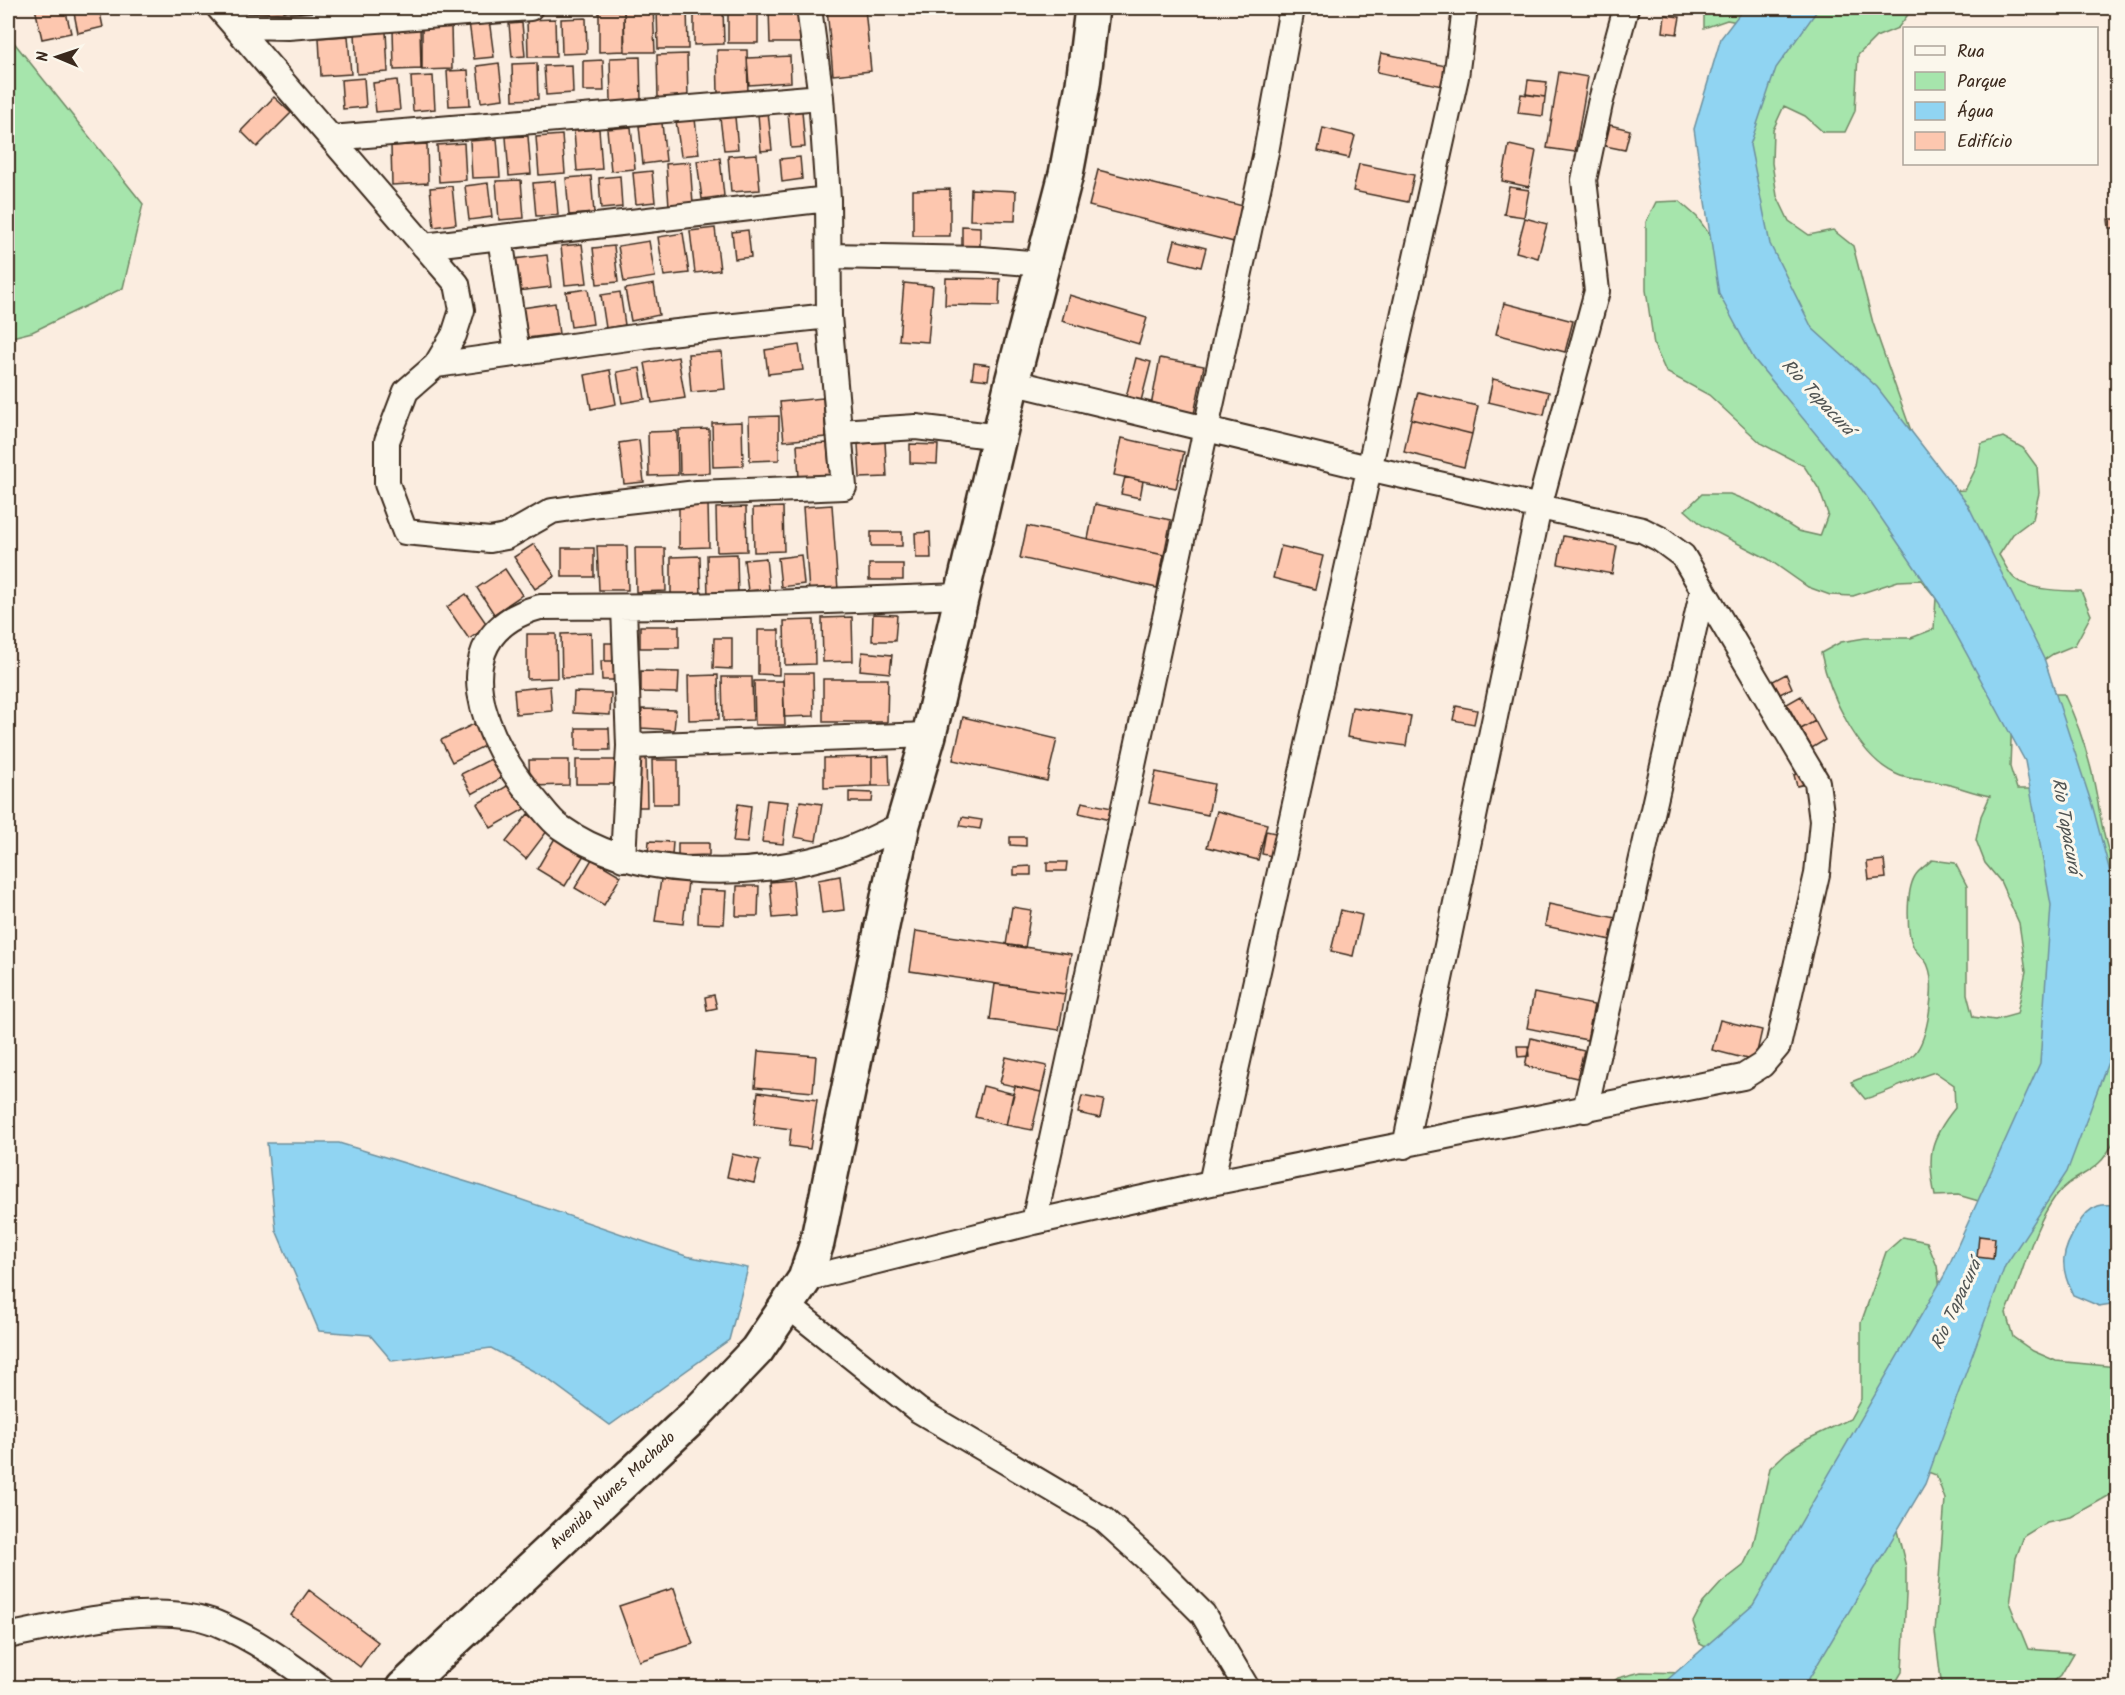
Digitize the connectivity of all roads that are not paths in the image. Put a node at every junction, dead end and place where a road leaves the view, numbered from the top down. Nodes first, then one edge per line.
1 (530, 8) edge
2 (809, 8) edge
3 (1092, 8) edge
4 (1292, 8) edge
5 (1465, 8) edge
6 (1626, 8) edge
7 (225, 14) edge
8 (821, 98) junction
9 (331, 138) junction
10 (828, 199) junction
11 (500, 237) junction
12 (424, 246) junction
13 (830, 256) junction
14 (1042, 264) junction
15 (830, 316) junction
16 (516, 354) junction
17 (436, 365) junction
18 (1012, 381) junction
19 (1206, 428) junction
20 (840, 432) junction
21 (1000, 437) junction
22 (1368, 468) junction
23 (1539, 507) junction
24 (1703, 589) junction
25 (961, 596) junction
26 (624, 607) junction
27 (929, 735) junction
28 (629, 746) junction
29 (903, 824) junction
30 (623, 859) junction
31 (1585, 1110) junction
32 (1406, 1146) junction
33 (1211, 1183) junction
34 (1034, 1222) junction
35 (805, 1279) junction
36 (787, 1305) junction
37 (8, 1636) edge
38 (322, 1688) edge
39 (403, 1688) edge
40 (1247, 1688) edge

1 - 7 street
2 - 8 street
3 - 14 main road, Avenida Nunes Machado
4 - 19 street
5 - 22 street
6 - 23 street
7 - 9 street
8 - 9 street
8 - 10 street
9 - 12 street
10 - 11 street
10 - 13 street
11 - 12 street
11 - 16 street
12 - 17 street
13 - 14 street
13 - 15 street
14 - 18 main road, Avenida Nunes Machado
15 - 16 street
15 - 20 street
16 - 17 street
17 - 20 street
18 - 19 street
18 - 21 main road, Avenida Nunes Machado
19 - 22 street
19 - 34 street
20 - 21 street
21 - 25 main road, Avenida Nunes Machado
22 - 23 street
22 - 33 street
23 - 24 street
23 - 32 street
24 - 31 street
24 - 31 street
25 - 26 street
25 - 27 main road, Avenida Nunes Machado
26 - 28 street
26 - 30 street
27 - 28 street
27 - 29 main road, Avenida Nunes Machado
28 - 30 street
29 - 30 street
29 - 35 main road, Avenida Nunes Machado
31 - 32 street
32 - 33 street
33 - 34 street
34 - 35 street
35 - 36 main road, Avenida Nunes Machado
36 - 39 main road, Avenida Nunes Machado
36 - 40 street
37 - 38 street

